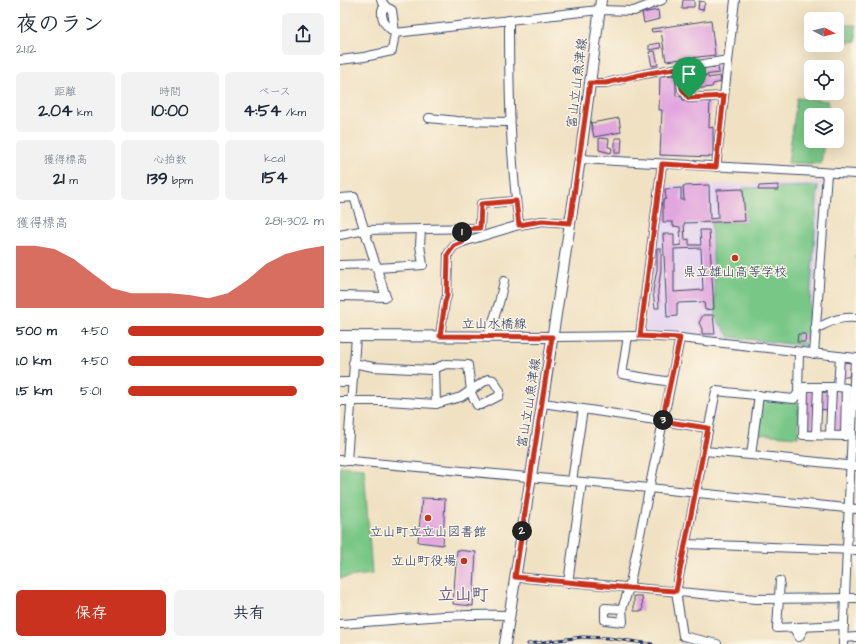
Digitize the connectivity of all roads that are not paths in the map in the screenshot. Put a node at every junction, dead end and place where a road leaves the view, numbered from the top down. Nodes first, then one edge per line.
1 (662, 0) edge
2 (735, 0) edge
3 (384, 3) edge
4 (600, 5) edge
5 (509, 20) junction
6 (395, 34) junction
7 (340, 60) edge
8 (728, 60) junction
9 (679, 68) junction
10 (590, 83) junction
11 (724, 96) junction
12 (429, 118) dead end
13 (510, 122) junction
14 (580, 159) junction
15 (662, 164) junction
16 (716, 167) junction
17 (827, 172) junction
18 (856, 174) edge
19 (340, 198) edge
20 (516, 201) junction
21 (570, 223) junction
22 (519, 225) junction
23 (462, 229) junction
24 (365, 230) junction
25 (421, 230) junction
26 (340, 235) edge
27 (463, 242) junction
28 (340, 265) edge
29 (376, 266) junction
30 (504, 281) dead end
31 (340, 296) edge
32 (856, 318) edge
33 (815, 329) junction
34 (340, 336) edge
35 (356, 336) junction
36 (440, 336) junction
37 (628, 336) junction
38 (640, 336) junction
39 (488, 337) junction
40 (552, 337) junction
41 (680, 338) junction
42 (799, 352) junction
43 (814, 354) junction
44 (840, 357) junction
45 (855, 358) edge
46 (353, 364) junction
47 (435, 368) junction
48 (340, 382) edge
49 (352, 382) junction
50 (671, 382) junction
51 (818, 387) junction
52 (835, 387) junction
53 (759, 395) junction
54 (340, 401) edge
55 (351, 401) junction
56 (543, 403) junction
57 (436, 404) junction
58 (583, 409) junction
59 (854, 416) edge
60 (662, 421) junction
61 (708, 428) junction
62 (816, 435) junction
63 (830, 435) junction
64 (704, 451) junction
65 (752, 454) junction
66 (344, 460) edge
67 (854, 466) edge
68 (531, 477) junction
69 (572, 481) junction
70 (582, 482) junction
71 (649, 488) junction
72 (695, 493) junction
73 (852, 508) edge
74 (685, 544) junction
75 (852, 550) edge
76 (515, 577) junction
77 (780, 581) dead end
78 (568, 583) junction
79 (629, 588) junction
80 (676, 591) junction
81 (846, 598) junction
82 (856, 598) edge
83 (779, 599) junction
84 (622, 609) dead end
85 (509, 616) junction
86 (340, 624) edge
87 (844, 625) junction
88 (793, 627) junction
89 (804, 627) junction
90 (856, 637) edge
91 (799, 640) edge
92 (843, 641) edge
93 (505, 644) edge
94 (717, 644) edge

1 - 4 street
2 - 8 street
3 - 6 street
4 - 5 street
4 - 10 main road, 富山立山魚津線
5 - 6 street
5 - 13 street
6 - 7 street
8 - 9 street
8 - 11 street
9 - 10 street
9 - 11 street
10 - 14 main road, 富山立山魚津線
11 - 16 street
12 - 13 street
13 - 20 street
14 - 15 street
14 - 21 main road, 富山立山魚津線
15 - 16 street
15 - 38 street
16 - 17 street
17 - 18 street
17 - 33 street
19 - 24 street
20 - 22 street
20 - 23 street
21 - 22 street
21 - 40 main road, 富山立山魚津線
22 - 27 street
23 - 25 street
23 - 27 street
24 - 25 street
24 - 26 street
24 - 29 street
25 - 29 street
27 - 36 street
28 - 29 street
29 - 31 street
30 - 39 street
32 - 33 street
33 - 43 street
34 - 35 main road, 立山水橋線
35 - 36 main road, 立山水橋線
35 - 46 street
36 - 39 main road, 立山水橋線
37 - 38 street
37 - 40 street
37 - 50 street
38 - 41 street
39 - 40 main road, 立山水橋線
40 - 56 main road, 富山立山魚津線
41 - 42 street
41 - 50 street
42 - 43 street
42 - 53 street
43 - 44 street
44 - 45 street
44 - 52 street
45 - 59 street
46 - 47 street
46 - 49 street
47 - 57 street
47 - 57 street
48 - 49 street
49 - 55 street
50 - 60 street
51 - 52 street
51 - 62 street
51 - 62 street
52 - 63 street
52 - 63 street
53 - 61 street
53 - 65 street
54 - 55 street
55 - 57 street
55 - 66 street
56 - 58 street
56 - 68 main road, 富山立山魚津線
58 - 60 street
58 - 69 street
59 - 67 street
60 - 61 street
60 - 71 street
61 - 64 street
62 - 63 street
64 - 65 street
64 - 72 street
65 - 67 street
66 - 68 street
67 - 73 street
68 - 69 street
68 - 76 main road, 富山立山魚津線
69 - 70 street
70 - 71 street
70 - 78 street
71 - 72 street
71 - 79 street
72 - 73 street
72 - 74 street
73 - 75 street
74 - 75 street
74 - 80 street
75 - 81 street
76 - 78 street
76 - 85 main road, 富山立山魚津線
77 - 83 street
78 - 79 street
79 - 80 street
79 - 84 street
80 - 83 street
80 - 94 street
81 - 82 street
81 - 83 street
81 - 87 street
83 - 88 street
85 - 86 street
85 - 93 main road, 富山立山魚津線
87 - 89 street
87 - 92 street
88 - 89 street
88 - 91 street
89 - 91 street
90 - 92 street

